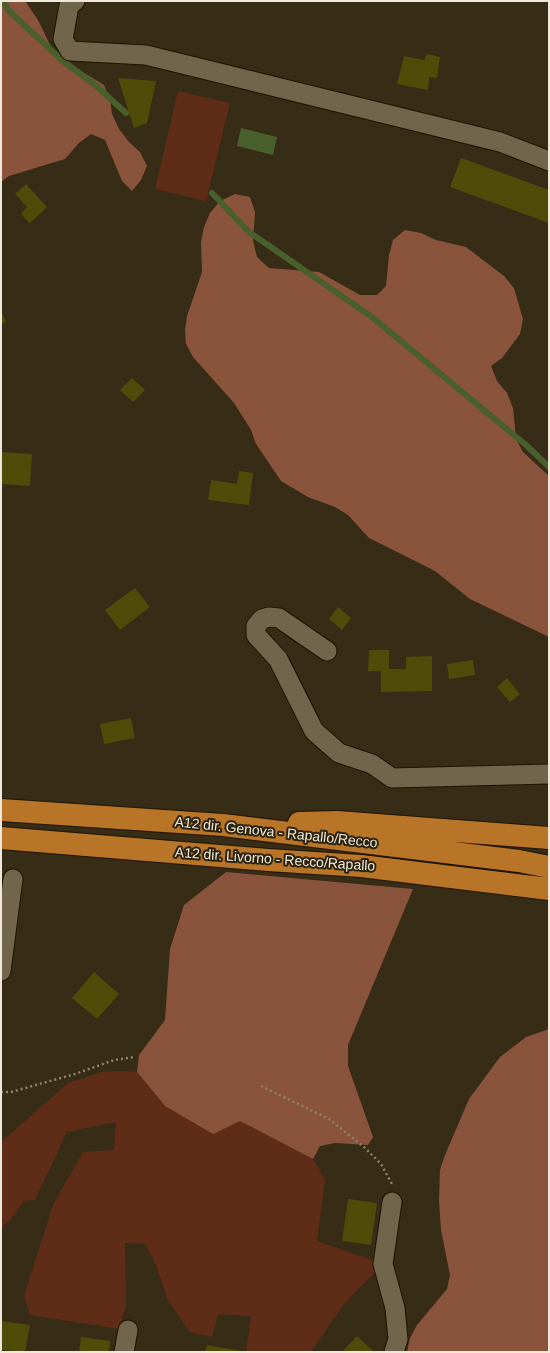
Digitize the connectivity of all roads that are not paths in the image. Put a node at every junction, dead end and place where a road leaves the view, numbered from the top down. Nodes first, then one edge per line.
1 (75, 1) edge
2 (549, 161) edge
3 (327, 651) dead end
4 (549, 774) edge
5 (1, 810) edge
6 (223, 825) junction
7 (1, 838) edge
8 (549, 838) edge
9 (13, 879) dead end
10 (548, 886) edge
11 (1, 971) edge
12 (392, 1202) road end
13 (128, 1330) dead end
14 (124, 1352) edge
15 (394, 1352) edge

1 - 2 street
3 - 4 street
5 - 6 highway, A12 dir. Genova - Rapallo/Recco
6 - 8 highway
6 - 10 highway, A12 dir. Genova - Rapallo/Recco
7 - 10 highway, A12 dir. Livorno - Recco/Rapallo
9 - 11 street
12 - 15 street
13 - 14 street

